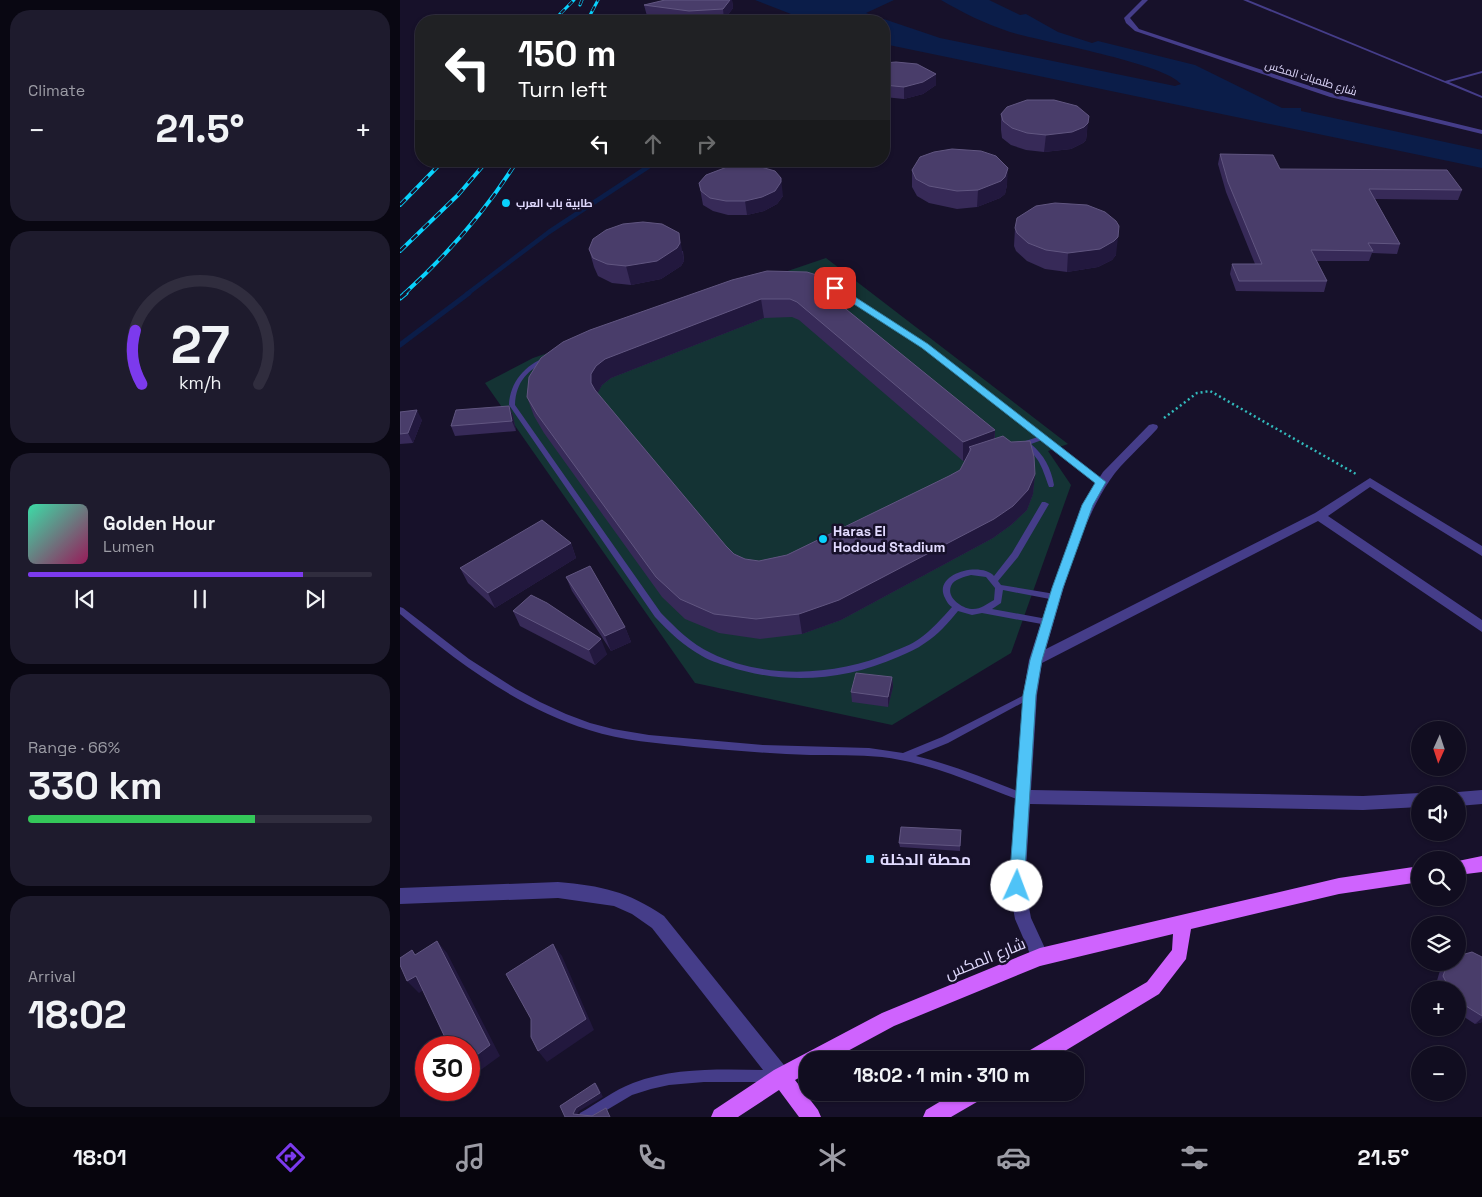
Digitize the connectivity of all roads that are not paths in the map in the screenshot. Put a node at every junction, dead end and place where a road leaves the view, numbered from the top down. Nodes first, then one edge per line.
1 (1144, 0) edge
2 (1245, 0) edge
3 (1482, 72) edge
4 (1445, 82) junction
5 (1482, 97) edge
6 (1482, 132) edge
7 (802, 282) edge
8 (550, 357) edge
9 (1153, 427) road end
10 (1044, 438) junction
11 (1026, 443) junction
12 (1009, 449) edge
13 (1101, 482) junction
14 (1051, 485) dead end
15 (1045, 504) dead end
16 (1319, 516) junction
17 (1482, 552) edge
18 (997, 584) junction
19 (1055, 596) junction
20 (956, 608) junction
21 (400, 610) edge
22 (984, 611) junction
23 (1047, 622) junction
24 (1482, 627) edge
25 (1036, 660) junction
26 (1030, 695) junction
27 (903, 757) junction
28 (1022, 797) junction
29 (1482, 797) edge
30 (1466, 798) edge
31 (1411, 800) edge
32 (1482, 864) edge
33 (1466, 867) edge
34 (1411, 875) edge
35 (400, 896) edge
36 (1183, 923) junction
37 (1040, 957) junction
38 (829, 1051) edge
39 (1047, 1051) edge
40 (799, 1067) edge
41 (781, 1076) junction
42 (960, 1101) edge
43 (584, 1117) edge
44 (721, 1117) edge
45 (811, 1117) edge
46 (933, 1117) edge

1 - 6 street, شارع طلمبات المكس
2 - 4 lane
3 - 4 lane
4 - 5 lane
7 - 10 lane
8 - 20 lane
9 - 13 street
10 - 11 lane
10 - 13 lane
11 - 12 lane
11 - 14 lane
13 - 19 street
15 - 18 lane
16 - 17 street
16 - 24 street
16 - 25 street
18 - 19 lane
18 - 20 lane
18 - 22 lane
19 - 23 street
20 - 22 lane
21 - 27 lane
22 - 23 lane
23 - 25 street
25 - 26 street
26 - 27 lane
26 - 28 street
27 - 28 lane
28 - 31 street
28 - 37 street
29 - 30 street
32 - 33 main road
34 - 36 main road, شارع المكس
35 - 41 street
36 - 37 main road, شارع المكس
36 - 39 main road
37 - 38 main road, شارع المكس
40 - 41 main road
41 - 43 lane
41 - 44 main road
41 - 45 main road
42 - 46 main road

